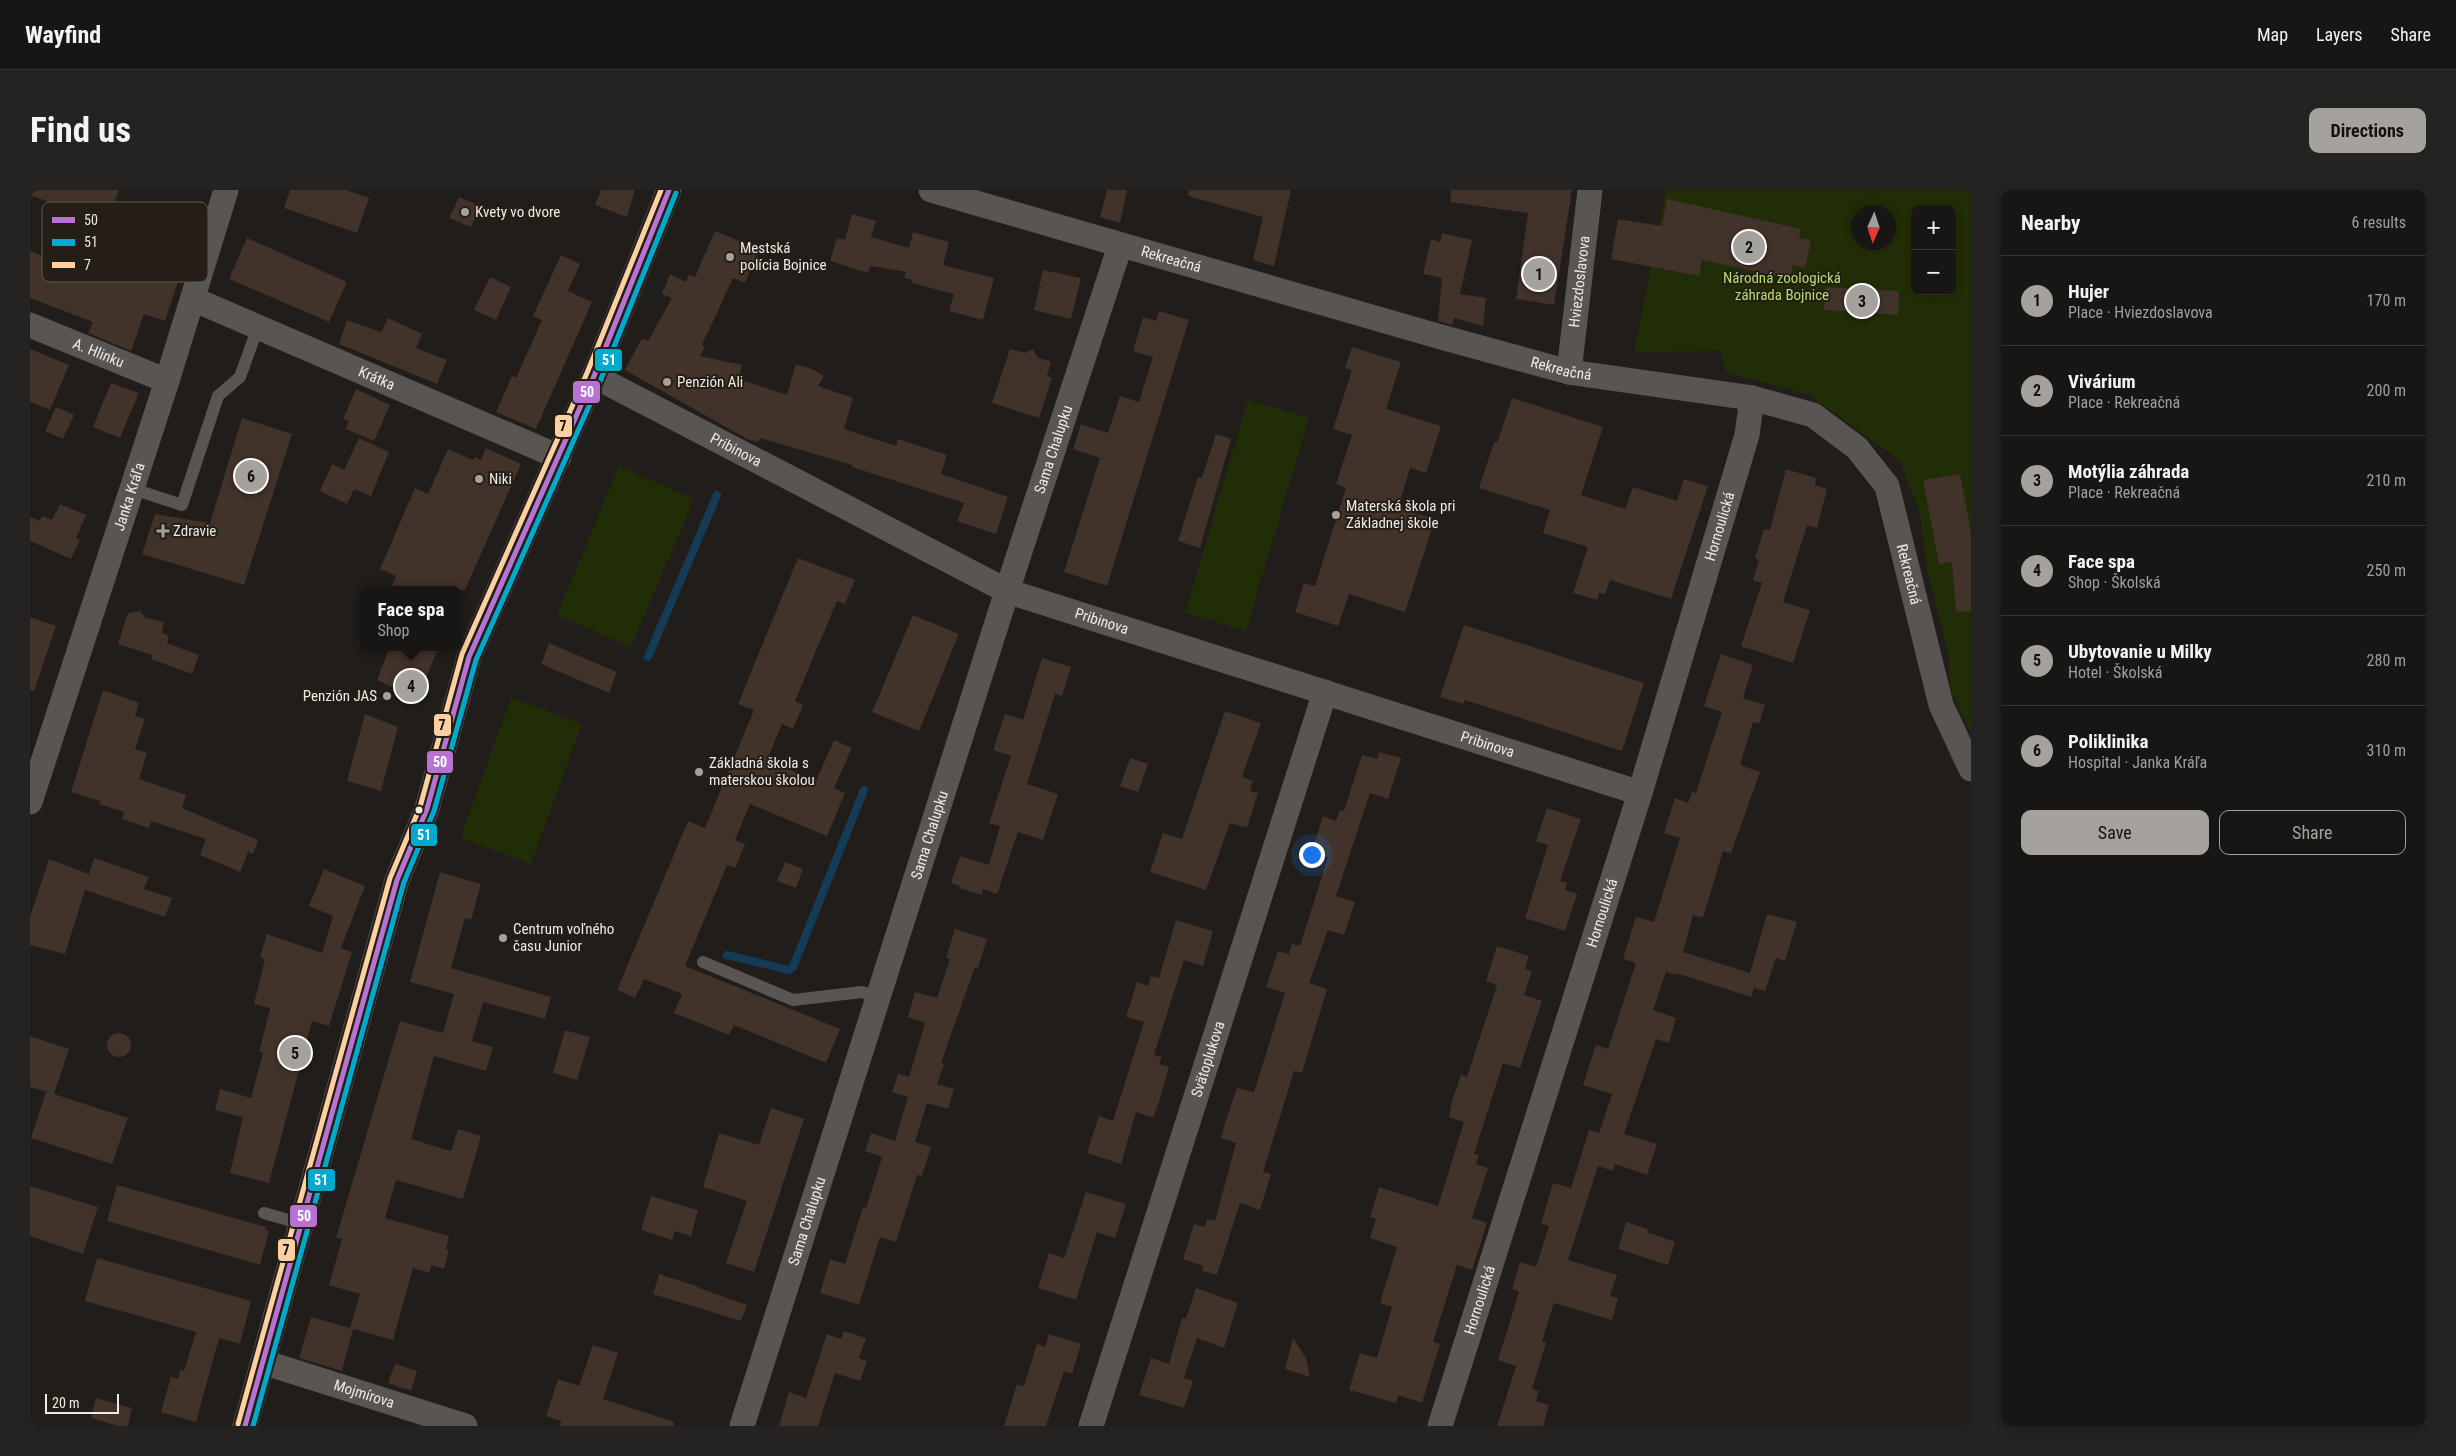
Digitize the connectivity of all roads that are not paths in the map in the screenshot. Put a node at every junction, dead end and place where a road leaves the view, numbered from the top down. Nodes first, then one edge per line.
1 (226, 190) edge
2 (669, 190) edge
3 (931, 190) edge
4 (1590, 190) edge
5 (1120, 246) junction
6 (208, 251) edge
7 (199, 282) edge
8 (194, 299) junction
9 (30, 324) edge
10 (258, 327) junction
11 (1569, 372) junction
12 (594, 376) junction
13 (167, 381) junction
14 (1752, 398) junction
15 (559, 457) junction
16 (133, 489) junction
17 (1007, 591) junction
18 (1325, 692) junction
19 (1971, 769) edge
20 (1640, 792) junction
21 (30, 802) edge
22 (703, 962) dead end
23 (878, 997) junction
24 (264, 1213) dead end
25 (302, 1224) junction
26 (263, 1362) junction
27 (245, 1426) edge
28 (465, 1426) edge
29 (742, 1426) edge
30 (1091, 1426) edge
31 (1440, 1426) edge

1 - 6 street, Janka Kráľa
2 - 12 street
3 - 5 street, Rekreačná
4 - 11 street, Hviezdoslavova
5 - 11 street, Rekreačná
5 - 17 street, Sama Chalupku
7 - 8 street, Janka Kráľa
8 - 10 street, Krátka
8 - 13 street, Janka Kráľa
9 - 13 street, A. Hlinku
10 - 15 street, Krátka
10 - 16 lane
11 - 14 street, Rekreačná
12 - 15 street
12 - 17 street, Pribinova
13 - 16 street, Janka Kráľa
14 - 19 street, Rekreačná
14 - 20 street, Hornoulická
15 - 25 street
16 - 21 street, Janka Kráľa
17 - 18 street, Pribinova
17 - 23 street, Sama Chalupku
18 - 20 street, Pribinova
18 - 30 street, Svätoplukova
20 - 31 street, Hornoulická
22 - 23 lane
23 - 29 street, Sama Chalupku
24 - 25 lane
25 - 26 street
26 - 27 street
26 - 28 street, Mojmírova

